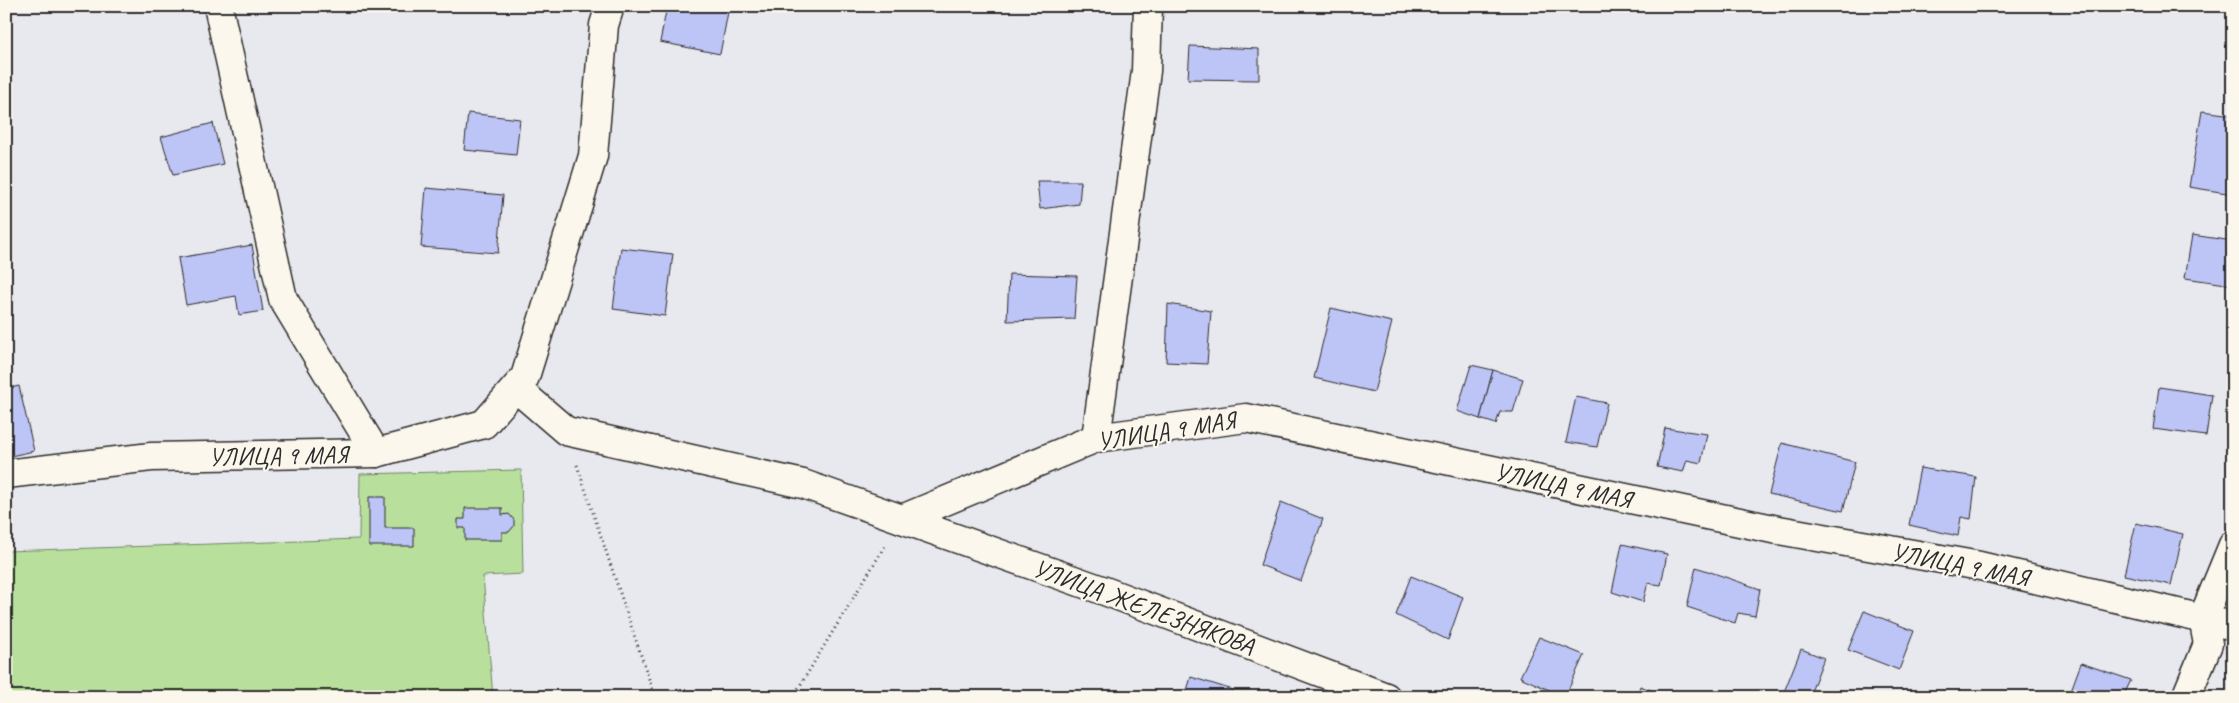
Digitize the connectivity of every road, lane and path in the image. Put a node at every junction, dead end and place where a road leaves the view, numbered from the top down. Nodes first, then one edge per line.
1 (218, 6) edge
2 (610, 6) edge
3 (1148, 6) edge
4 (521, 382) junction
5 (566, 431) junction
6 (1096, 438) junction
7 (376, 453) junction
8 (6, 474) edge
9 (902, 519) junction
10 (2233, 544) edge
11 (2203, 618) junction
12 (2233, 626) edge
13 (655, 697) edge
14 (793, 697) edge
15 (1386, 697) edge
16 (2186, 697) edge

1 - 7 street
2 - 4 street
3 - 6 street
4 - 5 street
4 - 7 street, УЛИЦА 9 МАЯ
5 - 9 street, УЛИЦА ЖЕЛЕЗНЯКОВА
5 - 13 path
6 - 9 street, УЛИЦА 9 МАЯ
6 - 11 street, УЛИЦА 9 МАЯ
7 - 8 street, УЛИЦА 9 МАЯ
9 - 14 path
9 - 15 street, УЛИЦА ЖЕЛЕЗНЯКОВА
10 - 11 street
11 - 12 street, УЛИЦА 9 МАЯ
11 - 16 street

